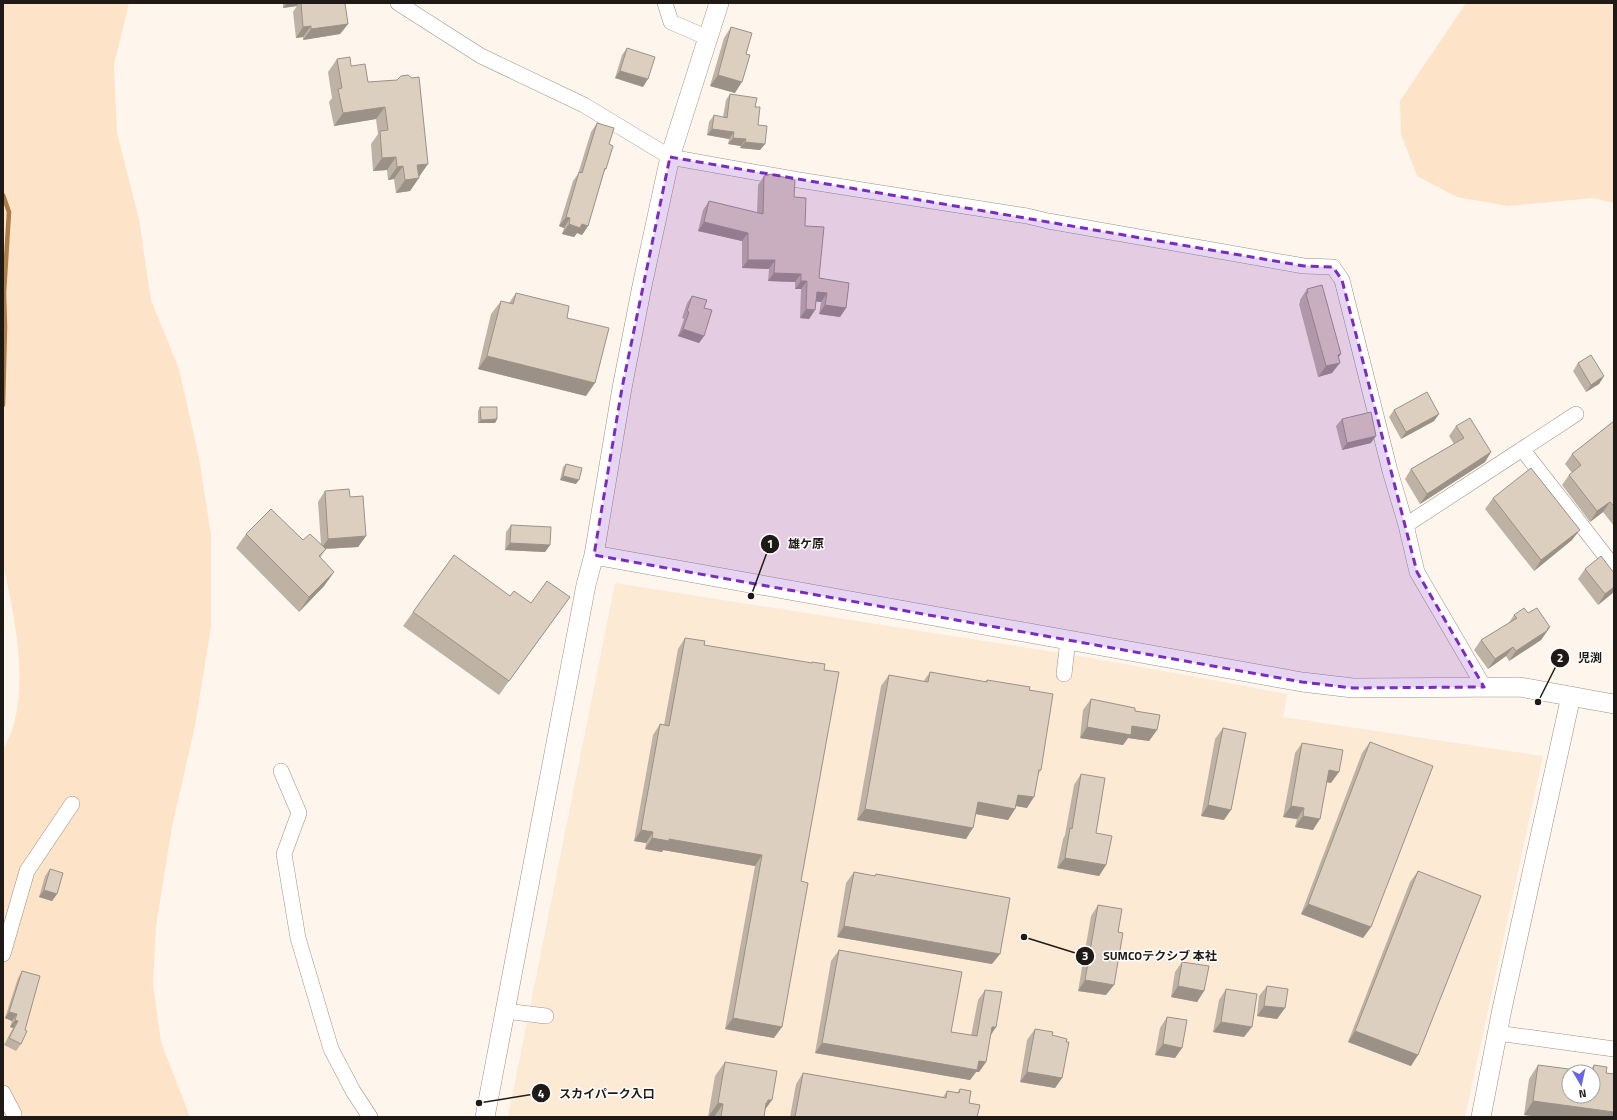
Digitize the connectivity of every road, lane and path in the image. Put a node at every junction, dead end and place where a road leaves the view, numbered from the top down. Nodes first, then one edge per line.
1 (398, 3) edge
2 (665, 3) edge
3 (719, 3) edge
4 (708, 38) junction
5 (670, 157) junction
6 (1576, 414) dead end
7 (1522, 449) junction
8 (1406, 526) junction
9 (594, 555) junction
10 (1614, 567) edge
11 (1068, 640) junction
12 (1064, 674) dead end
13 (1484, 687) junction
14 (1571, 696) junction
15 (1614, 704) edge
16 (281, 771) dead end
17 (72, 804) dead end
18 (3, 954) edge
19 (505, 1011) junction
20 (546, 1016) dead end
21 (1497, 1033) junction
22 (1614, 1049) edge
23 (3, 1093) edge
24 (14, 1117) edge
25 (370, 1117) edge
26 (485, 1117) edge
27 (1481, 1117) edge

1 - 5 street
2 - 4 street
3 - 4 street
4 - 5 street
5 - 8 street
5 - 9 street
6 - 7 street
7 - 8 street
7 - 10 street
8 - 13 street
9 - 11 street
9 - 19 street
11 - 12 street
11 - 13 street
13 - 14 street
14 - 15 street
14 - 21 street
16 - 25 street
17 - 18 street
19 - 20 street
19 - 26 street
21 - 22 street
21 - 27 street
23 - 24 street

